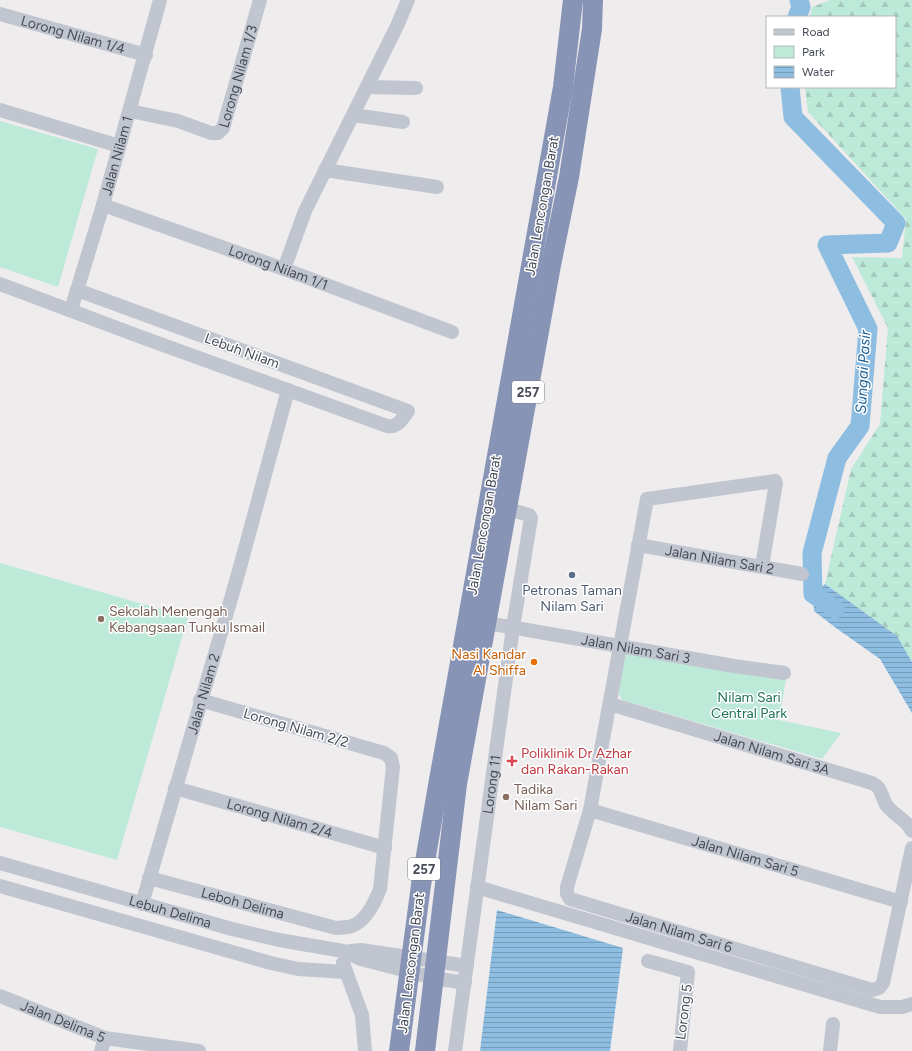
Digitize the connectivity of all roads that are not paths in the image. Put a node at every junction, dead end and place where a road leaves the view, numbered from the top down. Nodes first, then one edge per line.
1 (160, 0) edge
2 (260, 0) edge
3 (408, 0) edge
4 (573, 0) edge
5 (593, 0) edge
6 (0, 14) edge
7 (146, 55) junction
8 (367, 87) junction
9 (416, 88) dead end
10 (0, 110) edge
11 (130, 111) junction
12 (353, 115) junction
13 (403, 122) dead end
14 (119, 146) junction
15 (325, 170) junction
16 (437, 187) dead end
17 (103, 205) junction
18 (284, 269) junction
19 (0, 284) edge
20 (76, 290) junction
21 (70, 310) junction
22 (452, 332) dead end
23 (288, 390) junction
24 (508, 509) junction
25 (638, 544) junction
26 (762, 566) junction
27 (802, 574) dead end
28 (487, 623) junction
29 (513, 628) junction
30 (621, 645) junction
31 (784, 673) dead end
32 (200, 700) junction
33 (610, 704) junction
34 (175, 788) junction
35 (590, 810) junction
36 (912, 831) edge
37 (385, 848) junction
38 (912, 848) edge
39 (0, 863) edge
40 (149, 878) junction
41 (0, 886) edge
42 (477, 887) junction
43 (901, 902) junction
44 (142, 904) junction
45 (343, 952) junction
46 (648, 962) dead end
47 (411, 965) junction
48 (466, 966) junction
49 (435, 970) junction
50 (345, 972) junction
51 (465, 983) junction
52 (0, 996) edge
53 (912, 1004) edge
54 (833, 1024) dead end
55 (103, 1044) edge
56 (199, 1051) edge
57 (365, 1051) edge
58 (399, 1051) edge
59 (425, 1051) edge
60 (454, 1051) edge
61 (680, 1051) edge
62 (830, 1051) edge

1 - 7 street, Jalan Nilam 1
2 - 11 street, Lorong Nilam 1/3
3 - 8 street
4 - 47 highway, Jalan Lencongan Barat / 257
5 - 24 highway, Jalan Lencongan Barat / 257
6 - 7 street, Lorong Nilam 1/4
7 - 11 street, Jalan Nilam 1
8 - 9 street
8 - 12 street
10 - 14 street
11 - 14 street, Jalan Nilam 1
12 - 13 street
12 - 15 street
14 - 17 street, Jalan Nilam 1
15 - 16 street
15 - 18 street
17 - 18 street, Lorong Nilam 1/1
17 - 20 street, Jalan Nilam 1
18 - 22 street, Lorong Nilam 1/1
19 - 21 street
20 - 21 street, Jalan Nilam 1
20 - 23 street, Lebuh Nilam
21 - 23 street
23 - 32 street, Jalan Nilam 2
24 - 28 highway, Jalan Lencongan Barat / 257
24 - 29 street, Lorong 11
25 - 26 street, Jalan Nilam Sari 2
25 - 26 street
25 - 30 street
26 - 27 street, Jalan Nilam Sari 2
28 - 29 street, Jalan Nilam Sari 3
28 - 49 highway, Jalan Lencongan Barat / 257
29 - 30 street, Jalan Nilam Sari 3
29 - 42 street, Lorong 11
30 - 31 street, Jalan Nilam Sari 3
30 - 33 street
32 - 34 street, Jalan Nilam 2
32 - 37 street, Lorong Nilam 2/2
33 - 35 street
33 - 36 street, Jalan Nilam Sari 3A
34 - 37 street, Lorong Nilam 2/4
34 - 40 street, Jalan Nilam 2
35 - 43 street, Jalan Nilam Sari 5
35 - 43 street, Jalan Nilam Sari 6
37 - 40 street, Leboh Delima
38 - 43 street
39 - 44 street, Lebuh Delima
40 - 44 street, Jalan Nilam 2
41 - 50 street
42 - 48 street, Lorong 11
42 - 53 street
44 - 45 street, Lebuh Delima
45 - 47 street, Lebuh Delima
45 - 50 street
46 - 61 street, Lorong 5
47 - 49 street, Lebuh Delima
47 - 58 highway, Jalan Lencongan Barat / 257
48 - 49 street
48 - 51 street, Lorong 11
49 - 51 street
49 - 59 highway, Jalan Lencongan Barat / 257
50 - 57 street
51 - 60 street, Lorong 11
52 - 55 street, Jalan Delima 5
54 - 62 street
55 - 56 street, Jalan Delima 5

